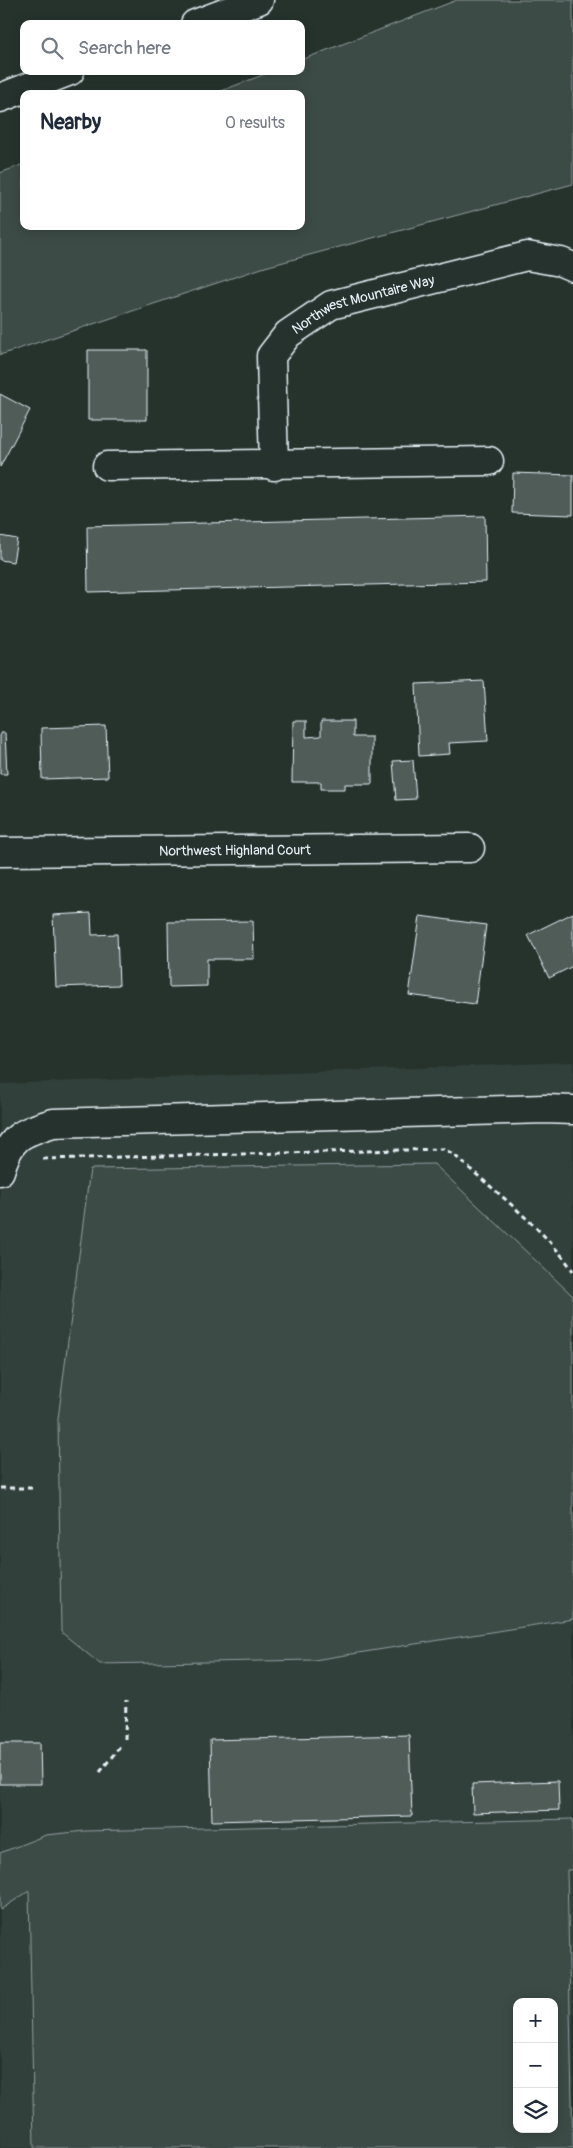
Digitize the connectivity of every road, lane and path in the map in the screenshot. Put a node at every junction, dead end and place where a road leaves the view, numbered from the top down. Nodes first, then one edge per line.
1 (259, 0) edge
2 (206, 20) edge
3 (60, 75) edge
4 (20, 90) edge
5 (21, 90) edge
6 (0, 98) edge
7 (573, 267) edge
8 (489, 461) dead end
9 (107, 466) dead end
10 (274, 466) junction
11 (470, 848) dead end
12 (0, 852) edge
13 (573, 1110) edge
14 (40, 1159) dead end
15 (0, 1171) edge
16 (573, 1271) edge
17 (0, 1488) edge
18 (35, 1488) dead end
19 (126, 1701) dead end
20 (124, 1739) dead end
21 (121, 1745) dead end
22 (100, 1772) dead end

1 - 2 main road
3 - 5 main road
4 - 6 main road
7 - 10 main road, Northwest Mountaire Way
8 - 10 main road
9 - 10 main road
11 - 12 main road, Northwest Highland Court
13 - 15 main road
14 - 16 path
17 - 18 path
19 - 20 path
21 - 22 path

